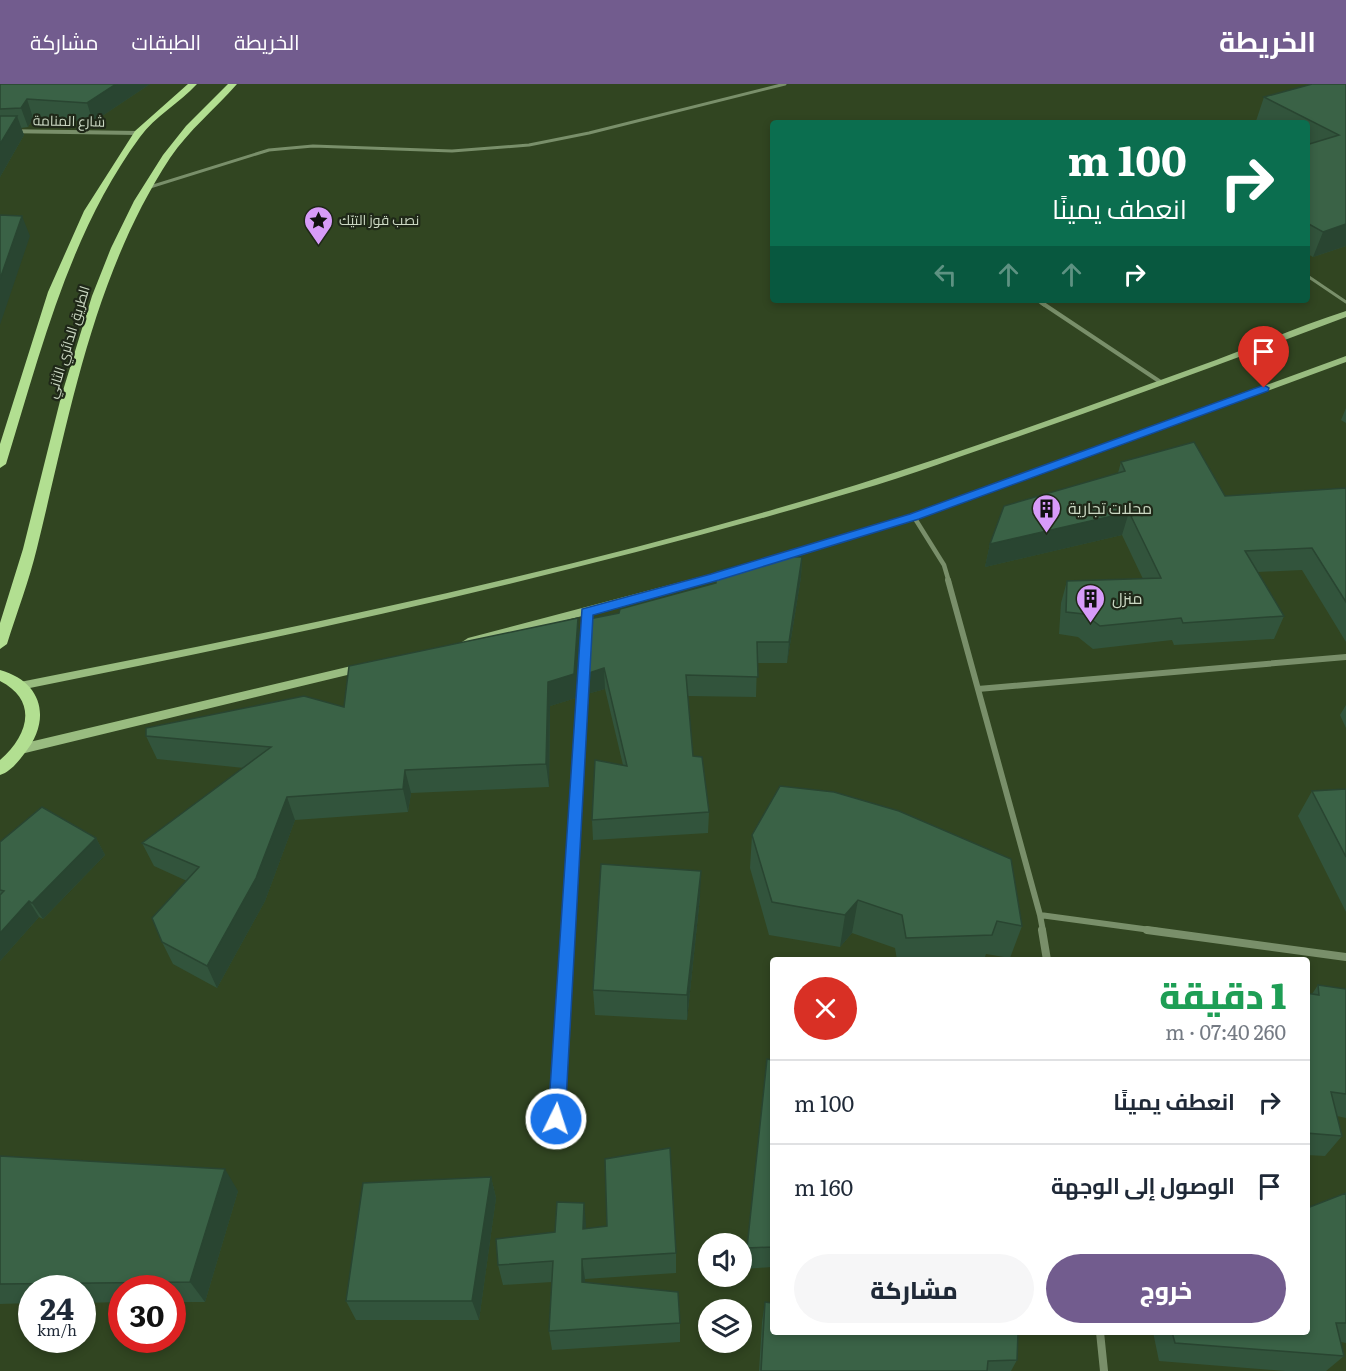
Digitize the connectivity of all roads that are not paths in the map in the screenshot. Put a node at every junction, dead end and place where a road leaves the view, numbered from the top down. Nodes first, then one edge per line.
1 (193, 84) edge
2 (233, 84) edge
3 (785, 84) edge
4 (0, 130) edge
5 (138, 133) junction
6 (145, 189) junction
7 (1310, 279) edge
8 (1346, 302) edge
9 (1042, 303) edge
10 (1346, 314) edge
11 (1346, 359) edge
12 (1162, 383) junction
13 (5, 433) edge
14 (0, 465) edge
15 (914, 517) junction
16 (759, 564) edge
17 (737, 571) edge
18 (587, 612) junction
19 (0, 644) edge
20 (459, 644) edge
21 (1346, 657) edge
22 (377, 664) edge
23 (0, 675) edge
24 (20, 686) junction
25 (978, 689) junction
26 (21, 749) junction
27 (0, 769) edge
28 (1040, 915) junction
29 (1047, 957) edge
30 (1346, 957) edge
31 (556, 1119) dead end
32 (1100, 1335) edge
33 (1104, 1371) edge

1 - 5 main road, الطريق الدائري الثاني
2 - 6 main road, الطريق الدائري الثاني
3 - 6 lane
4 - 5 street, شارع المنامة
5 - 13 main road, الطريق الدائري الثاني
6 - 19 main road, الطريق الدائري الثاني
7 - 8 lane
9 - 12 lane
10 - 12 main road
11 - 15 main road
12 - 24 main road
13 - 14 main road, الطريق الدائري الثاني
15 - 16 main road
15 - 25 street
17 - 18 main road
18 - 20 main road
18 - 31 street
21 - 25 street
22 - 26 main road
23 - 24 main road
24 - 26 main road
25 - 28 street
26 - 27 main road
28 - 29 street
28 - 30 street
32 - 33 street

